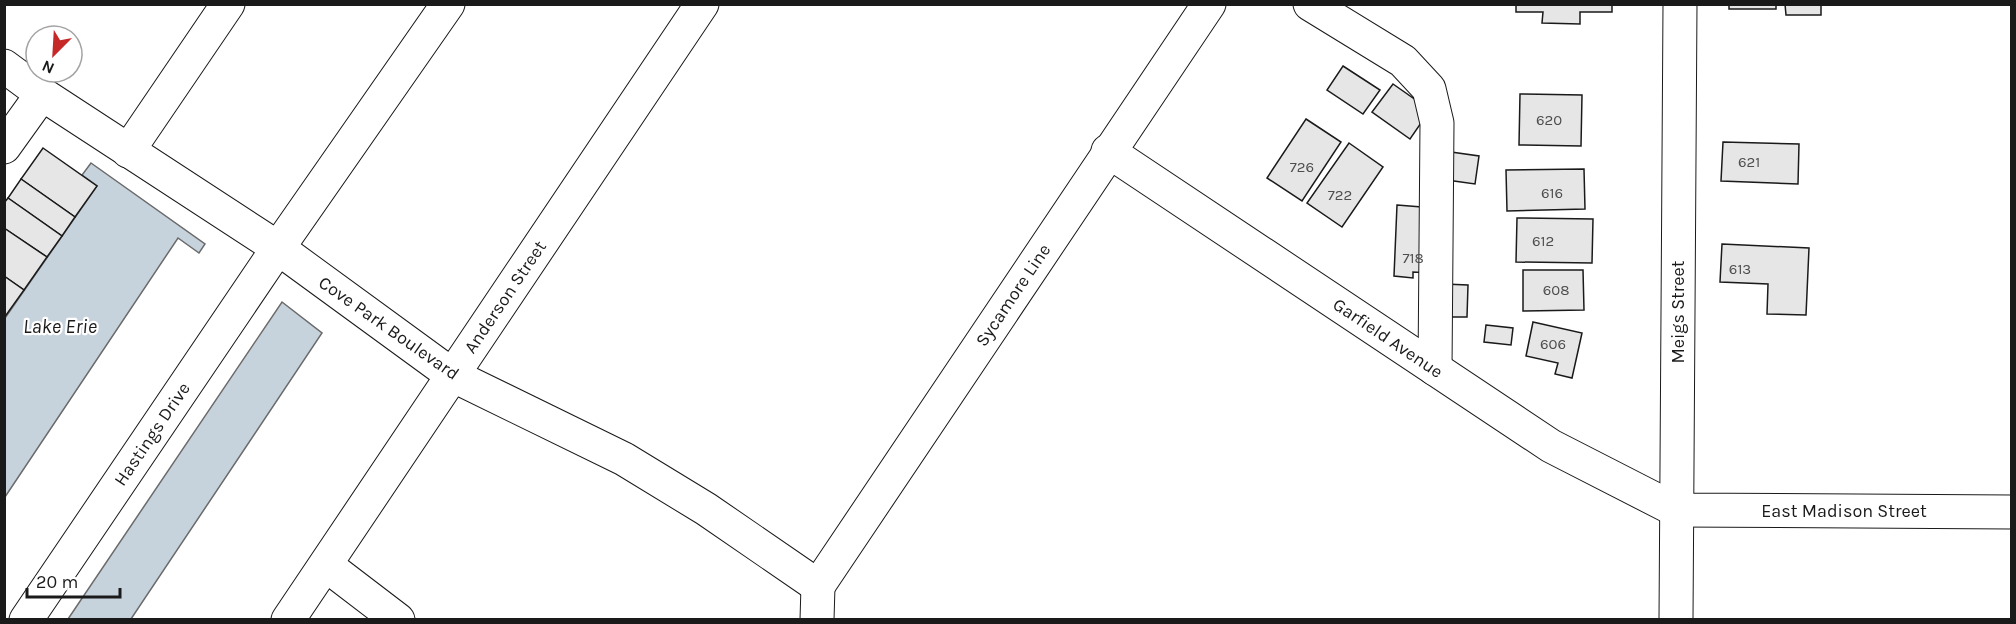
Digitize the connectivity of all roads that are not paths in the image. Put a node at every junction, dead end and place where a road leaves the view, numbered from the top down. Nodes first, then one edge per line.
1 (228, 4) edge
2 (448, 4) edge
3 (702, 4) edge
4 (1209, 4) edge
5 (1310, 4) edge
6 (1680, 4) edge
7 (4, 66) edge
8 (42, 94) junction
9 (4, 147) edge
10 (128, 151) junction
11 (1108, 151) junction
12 (278, 248) junction
13 (1435, 369) junction
14 (452, 375) junction
15 (1676, 510) junction
16 (2012, 512) edge
17 (326, 565) junction
18 (818, 586) junction
19 (26, 620) edge
20 (288, 620) edge
21 (398, 620) edge
22 (817, 620) edge
23 (1676, 620) edge

1 - 10 street
2 - 12 street, Hastings Drive
3 - 14 street, Anderson Street
4 - 11 street, Sycamore Line
5 - 13 street
6 - 15 street, Meigs Street
7 - 8 street, Cove Park Boulevard
8 - 9 street
8 - 10 street, Cove Park Boulevard
10 - 12 street, Cove Park Boulevard
11 - 13 street, Garfield Avenue
11 - 18 street, Sycamore Line
12 - 14 street, Cove Park Boulevard
12 - 19 street, Hastings Drive
13 - 15 street, Garfield Avenue
14 - 17 street, Anderson Street
14 - 18 street, Cove Park Boulevard
15 - 16 street, East Madison Street
15 - 23 street, Meigs Street
17 - 20 street, Anderson Street
17 - 21 street
18 - 22 street

